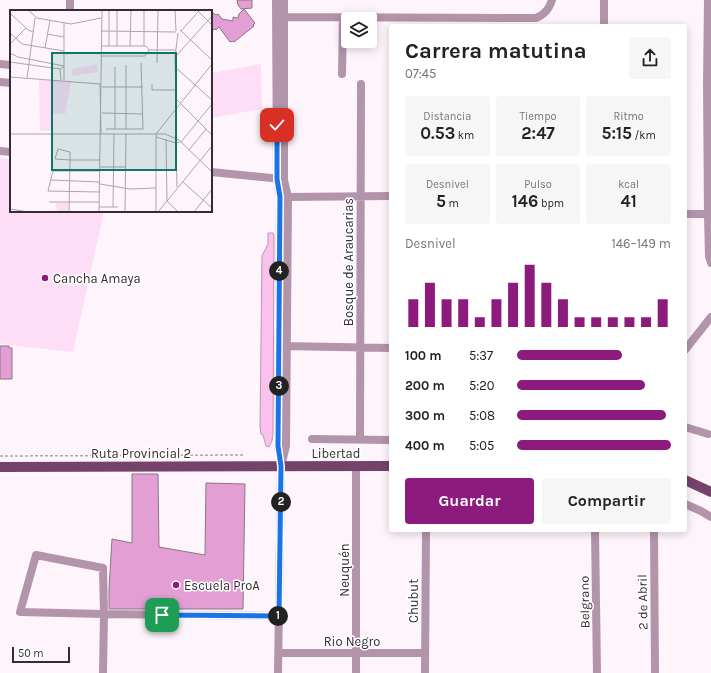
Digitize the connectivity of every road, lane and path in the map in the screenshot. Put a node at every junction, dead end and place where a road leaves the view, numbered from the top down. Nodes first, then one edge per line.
1 (276, 0) edge
2 (284, 0) edge
3 (552, 0) edge
4 (604, 0) edge
5 (708, 0) edge
6 (280, 17) junction
7 (341, 17) edge
8 (377, 17) edge
9 (709, 20) edge
10 (604, 24) edge
11 (342, 48) edge
12 (0, 64) edge
13 (10, 66) edge
14 (342, 74) dead end
15 (0, 82) edge
16 (10, 83) edge
17 (361, 84) dead end
18 (709, 86) edge
19 (0, 151) edge
20 (10, 152) edge
21 (212, 172) edge
22 (281, 179) junction
23 (389, 196) edge
24 (288, 197) junction
25 (360, 197) junction
26 (687, 214) edge
27 (708, 214) junction
28 (711, 263) edge
29 (711, 317) edge
30 (283, 346) junction
31 (360, 347) junction
32 (687, 347) edge
33 (389, 348) edge
34 (687, 428) edge
35 (708, 434) dead end
36 (312, 438) dead end
37 (360, 439) junction
38 (389, 440) edge
39 (245, 455) dead end
40 (0, 456) edge
41 (281, 466) junction
42 (356, 466) junction
43 (389, 466) edge
44 (0, 467) edge
45 (687, 481) edge
46 (711, 492) edge
47 (687, 505) edge
48 (711, 517) edge
49 (426, 532) edge
50 (595, 532) edge
51 (654, 532) edge
52 (104, 614) junction
53 (279, 616) junction
54 (279, 653) junction
55 (356, 653) junction
56 (425, 653) junction
57 (103, 673) edge
58 (278, 673) edge
59 (356, 673) edge
60 (425, 673) edge
61 (597, 673) edge
62 (655, 673) edge

1 - 6 street
2 - 6 street
3 - 8 street
4 - 10 street
5 - 9 street
6 - 7 street
6 - 22 street
9 - 18 street
11 - 14 street
12 - 13 street
15 - 16 street
17 - 25 street, Bosque de Araucarias
18 - 27 street
19 - 20 street
21 - 22 street
22 - 24 street
22 - 30 street
23 - 25 street
24 - 25 street
24 - 30 street
25 - 31 street, Bosque de Araucarias
26 - 27 street
27 - 28 street
29 - 32 street
30 - 31 street
30 - 41 street
30 - 41 street
31 - 33 street
31 - 37 street, Bosque de Araucarias
34 - 35 street
36 - 37 street
37 - 38 street
39 - 40 path
41 - 42 main road, Libertad
41 - 44 main road, Ruta Provincial 2
41 - 53 street
42 - 43 main road, Libertad
42 - 55 street, Neuquén
45 - 46 main road
47 - 48 street
49 - 56 street, Chubut
50 - 61 street, Belgrano
51 - 62 street, 2 de Abril
52 - 52 street
52 - 53 street
52 - 57 street
53 - 54 street
54 - 55 street, Rio Negro
54 - 58 street
55 - 56 street, Rio Negro
55 - 59 street, Neuquén
56 - 60 street, Chubut

